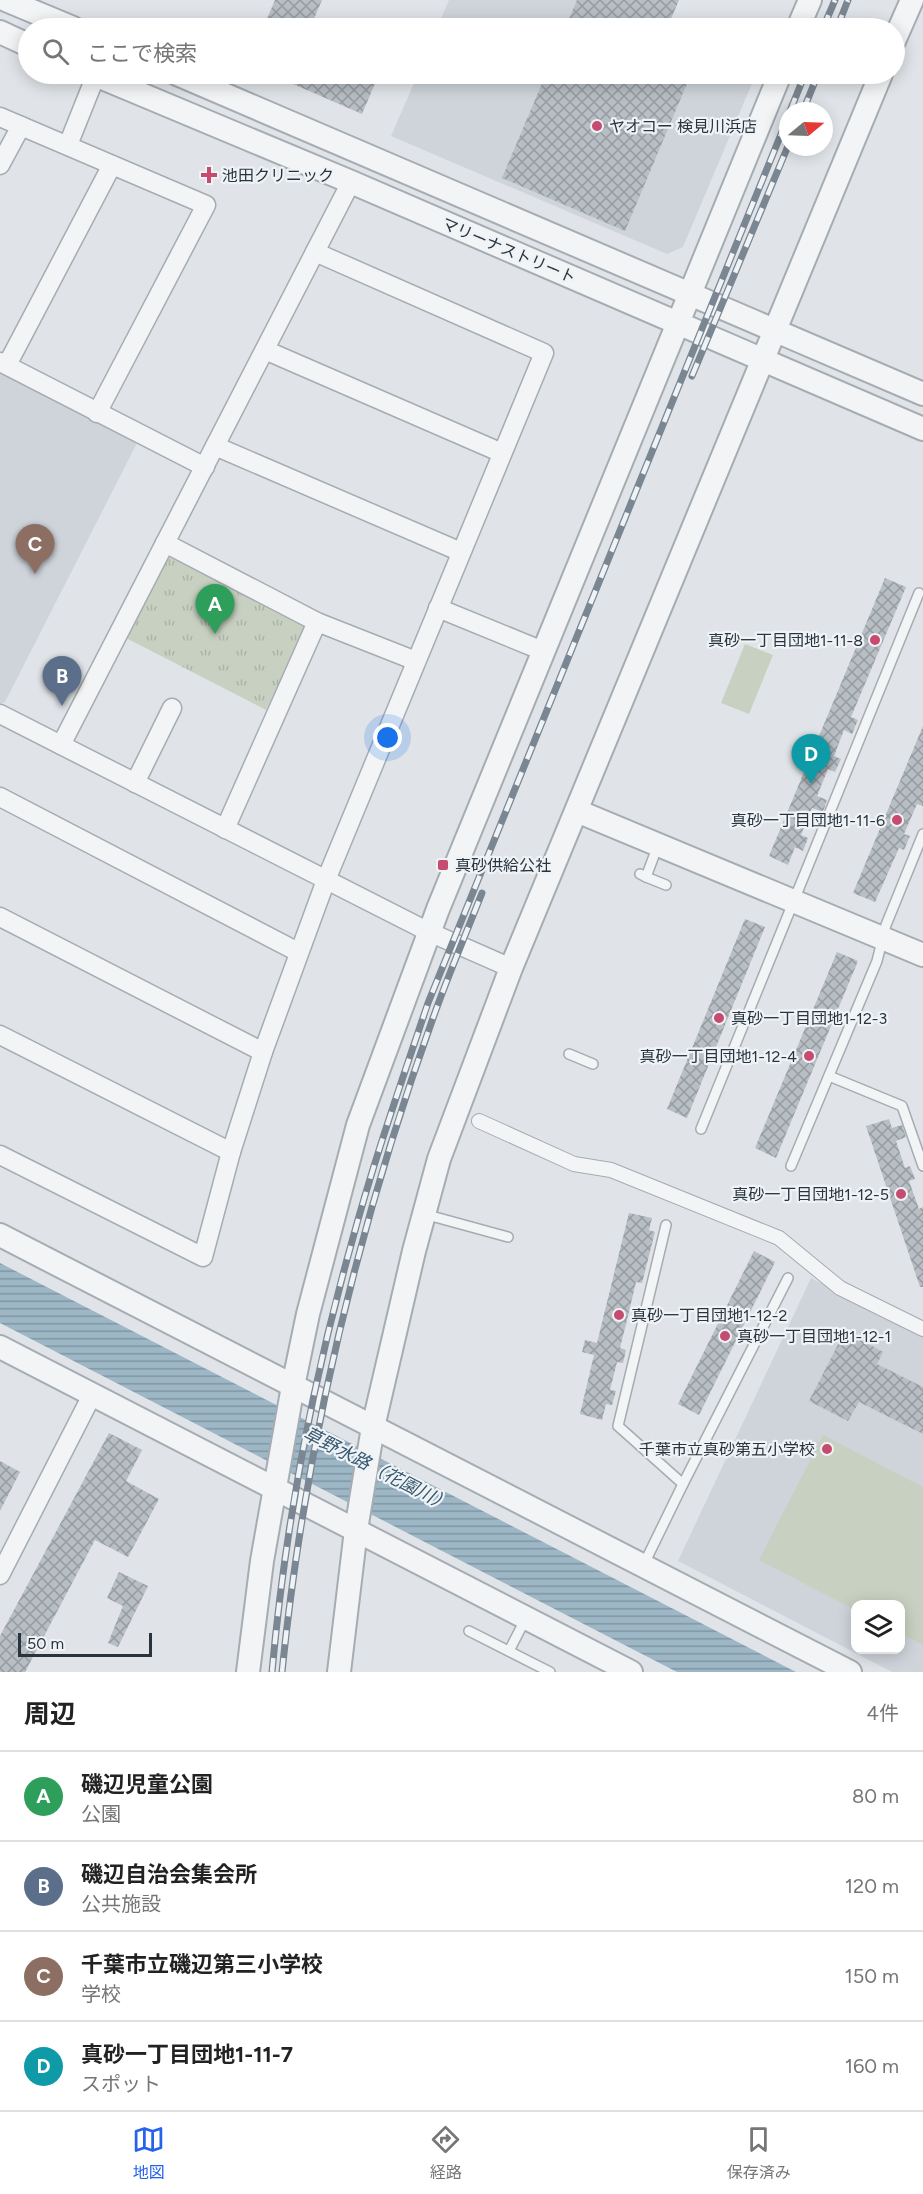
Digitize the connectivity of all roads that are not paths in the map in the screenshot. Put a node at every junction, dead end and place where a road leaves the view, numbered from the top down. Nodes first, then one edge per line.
1 (6, 0) edge
2 (810, 0) edge
3 (912, 0) edge
4 (49, 18) edge
5 (802, 18) edge
6 (904, 18) edge
7 (0, 32) edge
8 (18, 40) edge
9 (91, 84) edge
10 (119, 84) edge
11 (200, 84) edge
12 (776, 84) edge
13 (877, 84) edge
14 (0, 117) edge
15 (21, 126) junction
16 (68, 145) junction
17 (0, 165) edge
18 (112, 165) junction
19 (351, 182) junction
20 (315, 252) junction
21 (690, 294) junction
22 (677, 323) junction
23 (774, 329) junction
24 (265, 350) junction
25 (762, 359) junction
26 (4, 364) edge
27 (923, 394) edge
28 (97, 413) junction
29 (923, 429) edge
30 (215, 446) junction
31 (502, 453) junction
32 (205, 467) junction
33 (165, 543) junction
34 (461, 552) junction
35 (919, 593) dead end
36 (438, 608) junction
37 (317, 622) junction
38 (543, 651) junction
39 (416, 661) junction
40 (172, 708) dead end
41 (0, 714) edge
42 (61, 745) junction
43 (135, 783) junction
44 (0, 797) edge
45 (577, 811) junction
46 (225, 829) junction
47 (923, 834) edge
48 (658, 844) junction
49 (326, 880) junction
50 (666, 885) dead end
51 (794, 901) junction
52 (0, 917) edge
53 (429, 932) junction
54 (883, 939) junction
55 (298, 952) junction
56 (923, 955) edge
57 (511, 968) junction
58 (0, 1035) edge
59 (263, 1052) junction
60 (569, 1054) dead end
61 (593, 1064) dead end
62 (829, 1076) junction
63 (479, 1122) dead end
64 (701, 1129) dead end
65 (231, 1152) junction
66 (0, 1155) edge
67 (791, 1166) dead end
68 (923, 1166) edge
69 (424, 1215) junction
70 (666, 1225) dead end
71 (0, 1235) edge
72 (508, 1237) dead end
73 (788, 1278) dead end
74 (923, 1329) edge
75 (0, 1347) edge
76 (293, 1386) junction
77 (92, 1395) junction
78 (373, 1427) junction
79 (682, 1484) junction
80 (275, 1489) junction
81 (356, 1530) junction
82 (644, 1566) junction
83 (0, 1575) edge
84 (526, 1618) junction
85 (470, 1631) dead end
86 (509, 1651) junction
87 (248, 1672) edge
88 (339, 1672) edge
89 (550, 1672) edge
90 (631, 1672) edge
91 (850, 1672) edge

1 - 4 street
2 - 5 street
3 - 6 street
7 - 8 street
9 - 16 street
10 - 19 street, マリーナストリート
11 - 21 street, マリーナストリート
12 - 21 street
13 - 23 street
14 - 15 street
15 - 16 street
15 - 17 street
16 - 18 street
18 - 26 street
18 - 28 street
19 - 20 street
19 - 22 street, マリーナストリート
20 - 24 street
20 - 31 street
21 - 22 street
21 - 23 street, マリーナストリート
22 - 25 street, マリーナストリート
22 - 38 street
23 - 25 street
23 - 27 street, マリーナストリート
24 - 30 street
24 - 31 street
25 - 29 street, マリーナストリート
25 - 45 street
26 - 28 street
28 - 32 street
30 - 32 street
30 - 34 street
31 - 34 street
32 - 33 street
33 - 37 street
33 - 42 street
34 - 36 street
35 - 51 lane
36 - 38 street
36 - 39 street
37 - 39 street
37 - 46 street
38 - 53 street
39 - 49 street
40 - 43 street
41 - 42 street
42 - 43 street
43 - 46 street
44 - 55 street
45 - 48 street
45 - 57 street
46 - 49 street
47 - 54 lane
48 - 50 lane
48 - 51 street
49 - 53 street
49 - 55 street
51 - 54 street
51 - 64 lane
52 - 59 street
53 - 57 street
53 - 76 street
54 - 56 street
54 - 62 lane
55 - 59 street
57 - 69 street
58 - 65 street
59 - 65 street
60 - 61 lane
62 - 67 lane
62 - 68 lane
63 - 74 street
65 - 66 street
69 - 72 lane
69 - 78 street
70 - 79 lane
71 - 76 street
73 - 79 lane
75 - 77 street
76 - 78 street
76 - 80 street
77 - 80 street
77 - 83 street
78 - 81 street
78 - 82 street
79 - 82 lane
80 - 81 street
80 - 87 street
81 - 84 street
81 - 88 street
82 - 91 street
84 - 86 lane
84 - 90 street
85 - 86 lane
86 - 89 lane

